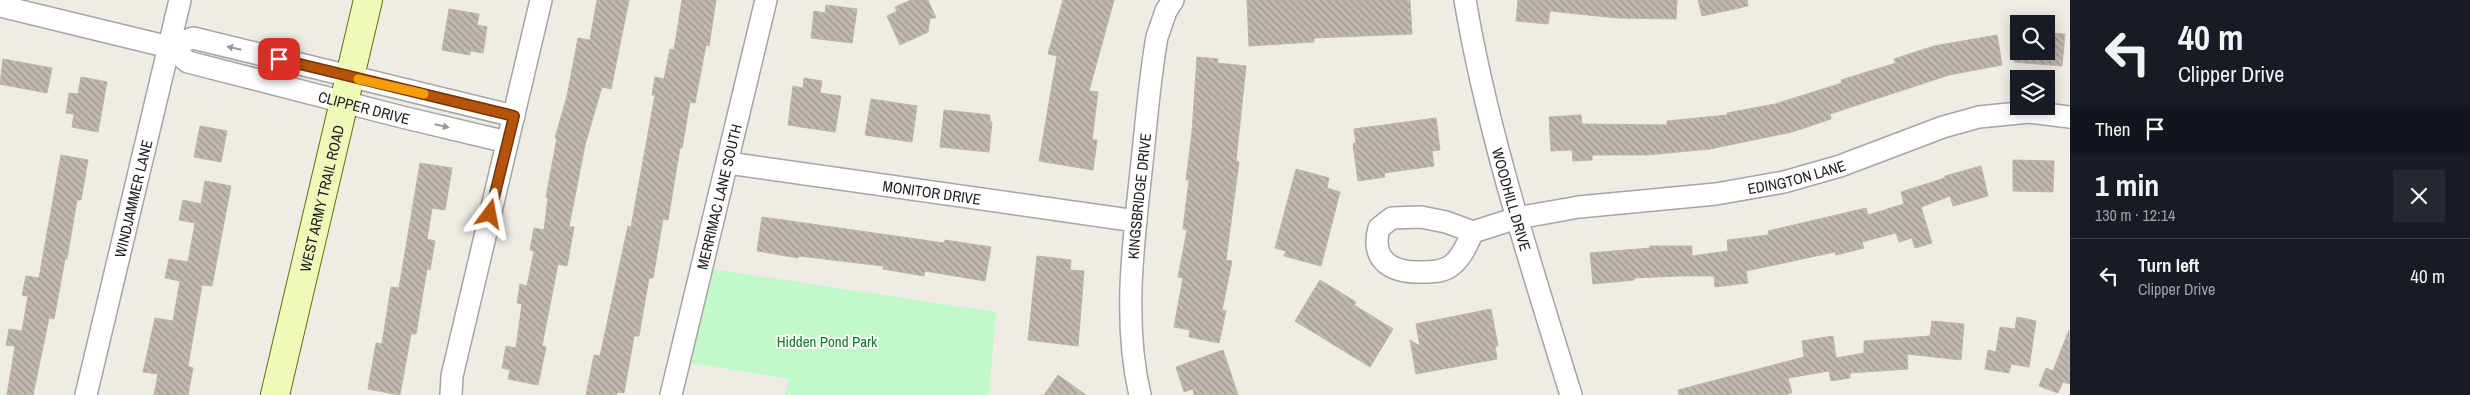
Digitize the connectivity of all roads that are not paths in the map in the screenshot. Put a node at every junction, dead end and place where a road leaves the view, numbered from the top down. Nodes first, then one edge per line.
1 (180, 0) edge
2 (368, 0) edge
3 (541, 0) edge
4 (766, 0) edge
5 (1173, 0) edge
6 (1465, 0) edge
7 (0, 6) edge
8 (169, 47) junction
9 (347, 89) junction
10 (514, 116) junction
11 (2070, 117) edge
12 (508, 142) junction
13 (728, 164) junction
14 (1516, 218) junction
15 (1136, 221) junction
16 (1473, 232) dead end
17 (86, 395) edge
18 (275, 395) edge
19 (451, 395) edge
20 (671, 395) edge
21 (1140, 395) edge
22 (1571, 395) edge

1 - 8 street, WINDJAMMER LANE
2 - 9 main road, WEST ARMY TRAIL ROAD
3 - 10 street
4 - 13 street, MERRIMAC LANE SOUTH
5 - 15 street, KINGSBRIDGE DRIVE
6 - 14 street, WOODHILL DRIVE
7 - 8 street
8 - 9 street, CLIPPER DRIVE
8 - 17 street, WINDJAMMER LANE
9 - 10 street, CLIPPER DRIVE
9 -> 12 street, CLIPPER DRIVE
9 - 18 main road, WEST ARMY TRAIL ROAD
10 - 12 street
11 - 14 street, EDINGTON LANE
12 - 19 street
13 - 15 street, MONITOR DRIVE
13 - 20 street, MERRIMAC LANE SOUTH
14 - 16 street, EDINGTON LANE
14 - 22 street, WOODHILL DRIVE
15 - 21 street, KINGSBRIDGE DRIVE

